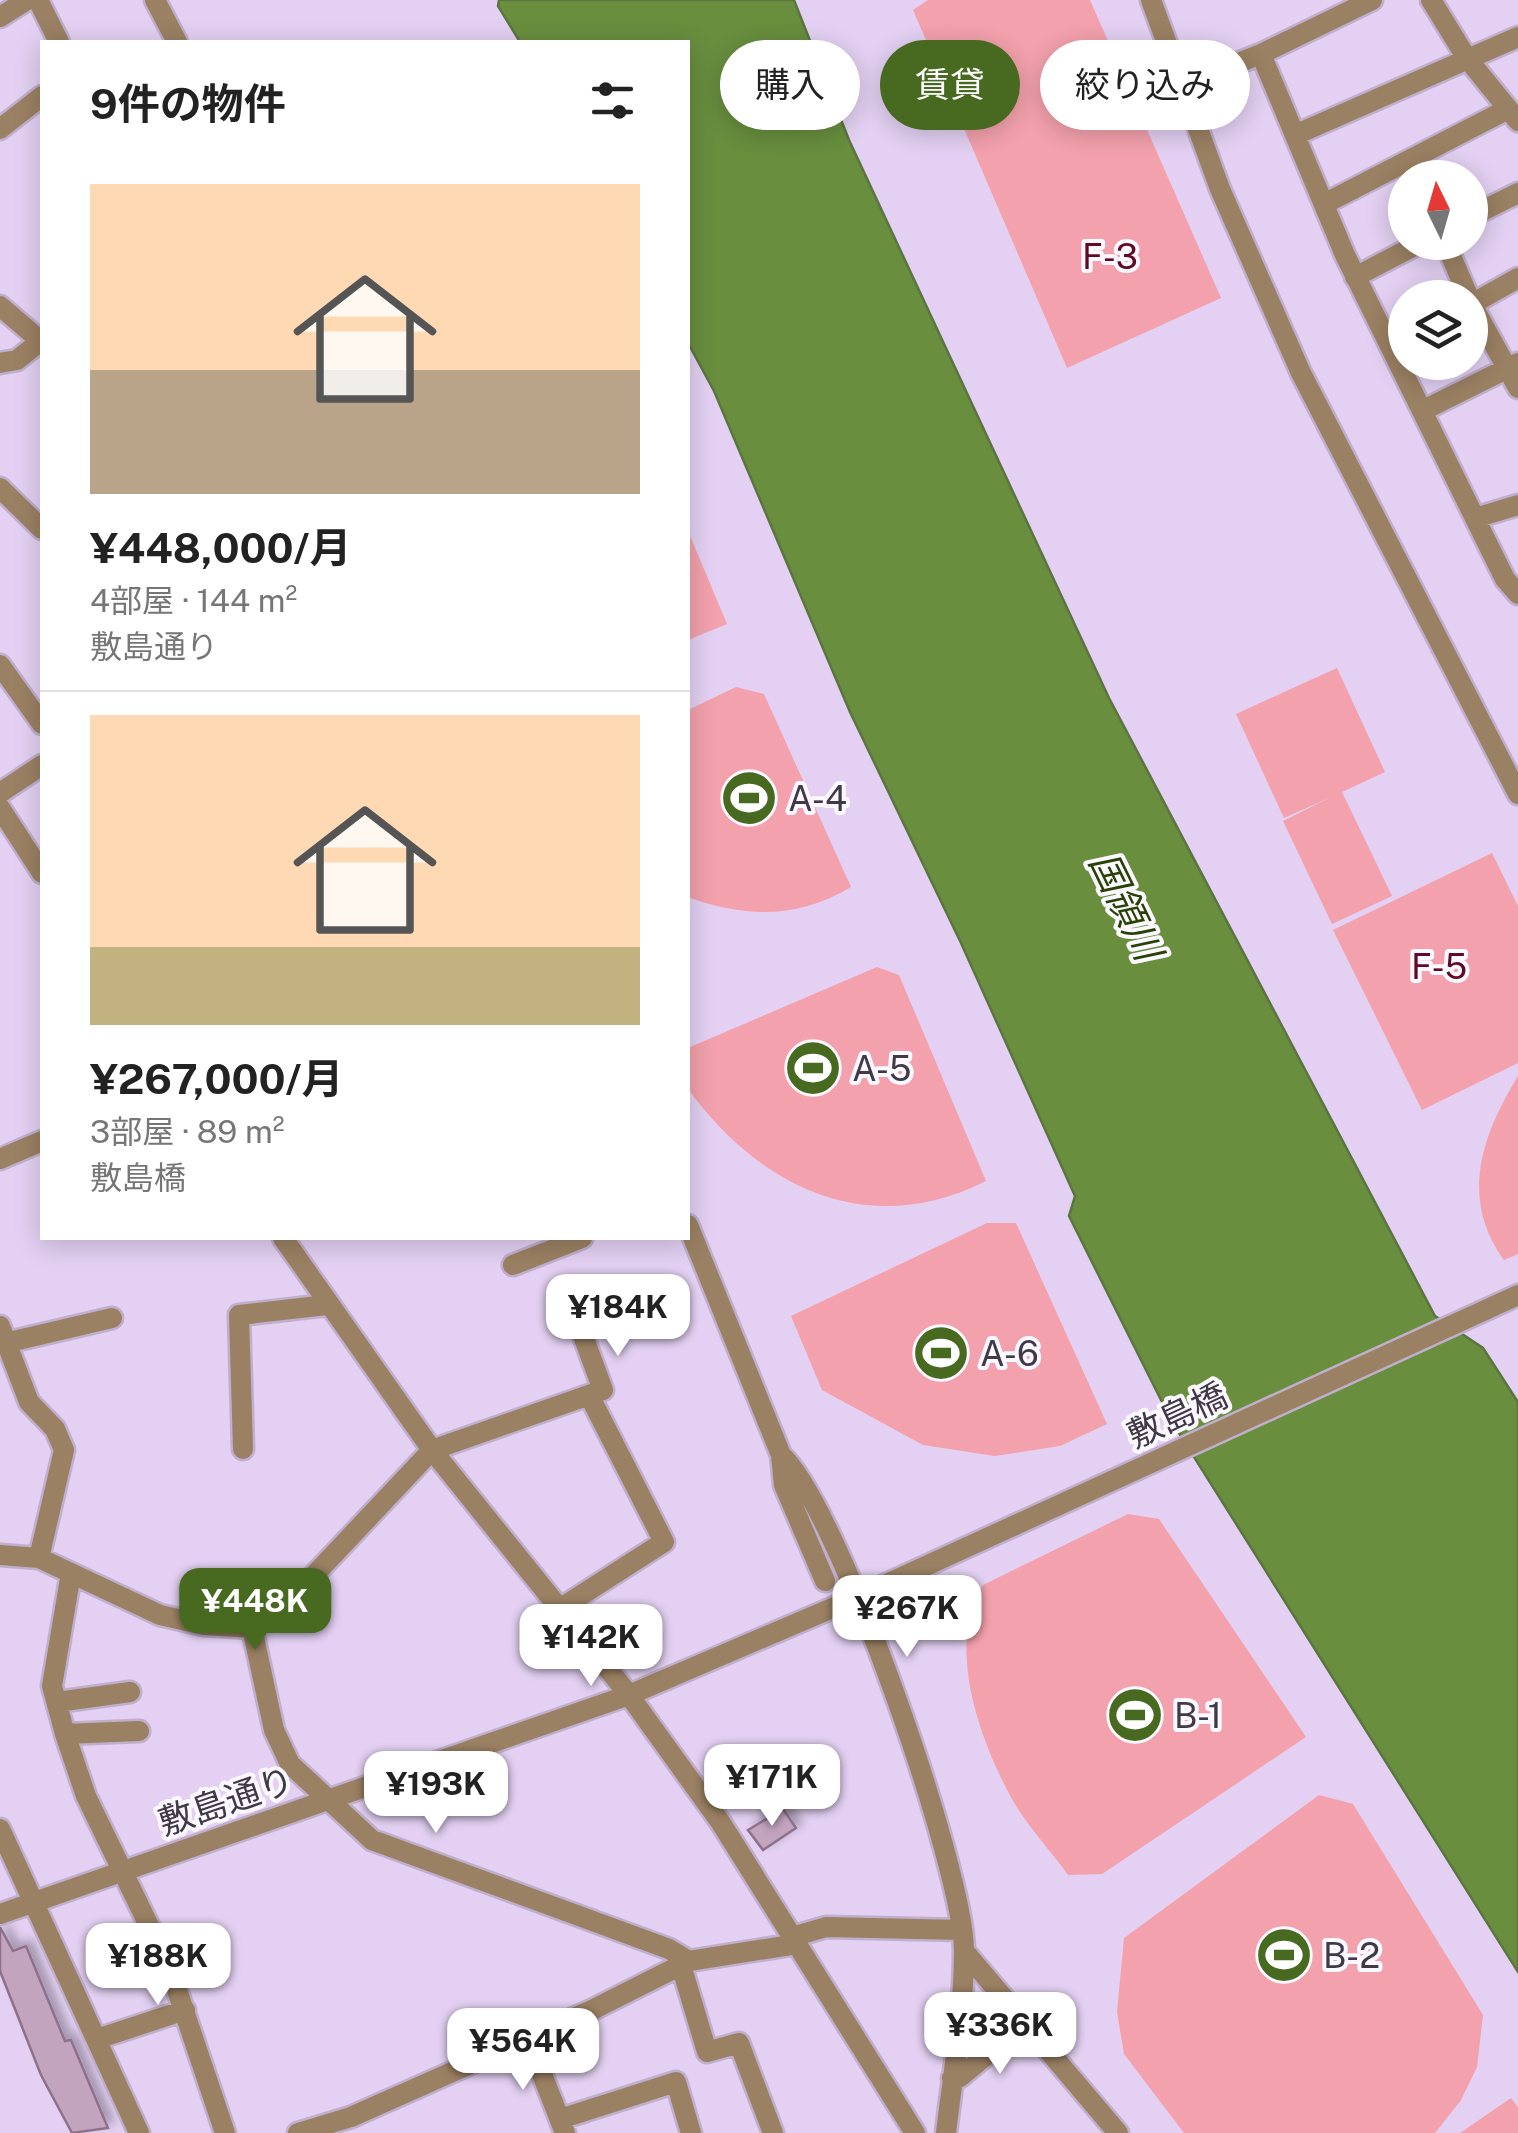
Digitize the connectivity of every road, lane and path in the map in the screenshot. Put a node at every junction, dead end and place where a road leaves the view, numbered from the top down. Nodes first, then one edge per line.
1 (27, 0) edge
2 (38, 0) edge
3 (155, 0) edge
4 (1151, 0) edge
5 (1372, 0) edge
6 (1431, 0) edge
7 (0, 17) edge
8 (1518, 37) edge
9 (59, 40) edge
10 (176, 40) edge
11 (1166, 40) edge
12 (1262, 54) junction
13 (1466, 57) junction
14 (1250, 59) edge
15 (40, 98) edge
16 (1513, 115) edge
17 (0, 129) edge
18 (1198, 130) edge
19 (1294, 135) junction
20 (1428, 160) edge
21 (1388, 178) edge
22 (1518, 192) edge
23 (1324, 204) junction
24 (1488, 208) edge
25 (1388, 260) edge
26 (1355, 277) junction
27 (1518, 278) edge
28 (1488, 293) edge
29 (0, 306) edge
30 (1488, 329) edge
31 (1388, 332) edge
32 (40, 339) edge
33 (40, 343) edge
34 (0, 362) edge
35 (1512, 366) edge
36 (1410, 380) edge
37 (1518, 388) edge
38 (1422, 411) junction
39 (0, 488) edge
40 (1518, 505) edge
41 (1475, 518) junction
42 (40, 522) edge
43 (1514, 583) edge
44 (0, 665) edge
45 (40, 721) edge
46 (1511, 764) edge
47 (40, 766) edge
48 (0, 793) edge
49 (1518, 794) edge
50 (0, 808) edge
51 (40, 871) edge
52 (40, 1142) edge
53 (0, 1159) edge
54 (690, 1230) edge
55 (283, 1240) edge
56 (577, 1240) edge
57 (513, 1265) dead end
58 (568, 1295) dead end
59 (1518, 1295) edge
60 (326, 1305) junction
61 (112, 1318) dead end
62 (3, 1334) edge
63 (589, 1396) junction
64 (243, 1448) dead end
65 (432, 1450) junction
66 (781, 1455) junction
67 (0, 1554) edge
68 (39, 1558) junction
69 (71, 1573) junction
70 (825, 1581) dead end
71 (860, 1596) junction
72 (558, 1610) junction
73 (252, 1628) junction
74 (130, 1692) dead end
75 (629, 1695) junction
76 (57, 1702) junction
77 (139, 1731) dead end
78 (65, 1734) junction
79 (330, 1800) junction
80 (0, 1829) edge
81 (123, 1871) junction
82 (34, 1902) junction
83 (0, 1914) edge
84 (794, 1940) junction
85 (963, 1940) junction
86 (685, 1963) junction
87 (185, 2010) junction
88 (1024, 2024) junction
89 (526, 2036) junction
90 (97, 2039) junction
91 (952, 2078) junction
92 (562, 2126) edge
93 (1115, 2132) edge
94 (140, 2133) edge
95 (225, 2133) edge
96 (298, 2133) edge
97 (692, 2133) edge
98 (773, 2133) edge
99 (916, 2133) edge
100 (946, 2133) edge

1 - 7 street
2 - 9 street
3 - 10 street
4 - 11 street
5 - 12 street
6 - 13 street
8 - 13 street
12 - 14 street
12 - 19 street
13 - 16 street
13 - 19 street
15 - 17 street
16 - 20 street
18 - 46 street
19 - 23 street
21 - 23 street
22 - 24 street
23 - 26 street
25 - 26 street
26 - 31 street
27 - 28 street
29 - 32 street
30 - 35 street
33 - 34 street
35 - 37 street
35 - 38 street
36 - 38 street
38 - 41 street
39 - 42 street
40 - 41 street
41 - 43 street
44 - 45 street
46 - 49 street
47 - 48 street
50 - 51 street
52 - 53 street
54 - 66 street
55 - 60 street
56 - 57 street
58 - 63 street
59 - 71 street, 敷島橋
60 - 64 street
60 - 65 street
61 - 62 street
62 - 68 street
63 - 65 street
63 - 72 street
65 - 72 street
65 - 73 street
66 - 70 street
66 - 71 street
67 - 68 street
68 - 69 street
69 - 73 street
69 - 76 street
71 - 75 street, 敷島通り
71 - 85 street
72 - 75 street
73 - 79 street
74 - 76 street
75 - 79 street, 敷島通り
75 - 84 street
76 - 78 street
77 - 78 street
78 - 81 street
79 - 81 street, 敷島通り
79 - 86 street
80 - 82 street
81 - 82 street, 敷島通り
81 - 87 street
82 - 83 street, 敷島通り
82 - 90 street
84 - 85 street
84 - 86 street
84 - 99 street
85 - 88 street
85 - 91 street
86 - 89 street
86 - 98 street
87 - 90 street
87 - 95 street
88 - 91 street
88 - 93 street
89 - 92 street
89 - 96 street
90 - 94 street
91 - 100 street
92 - 97 street

